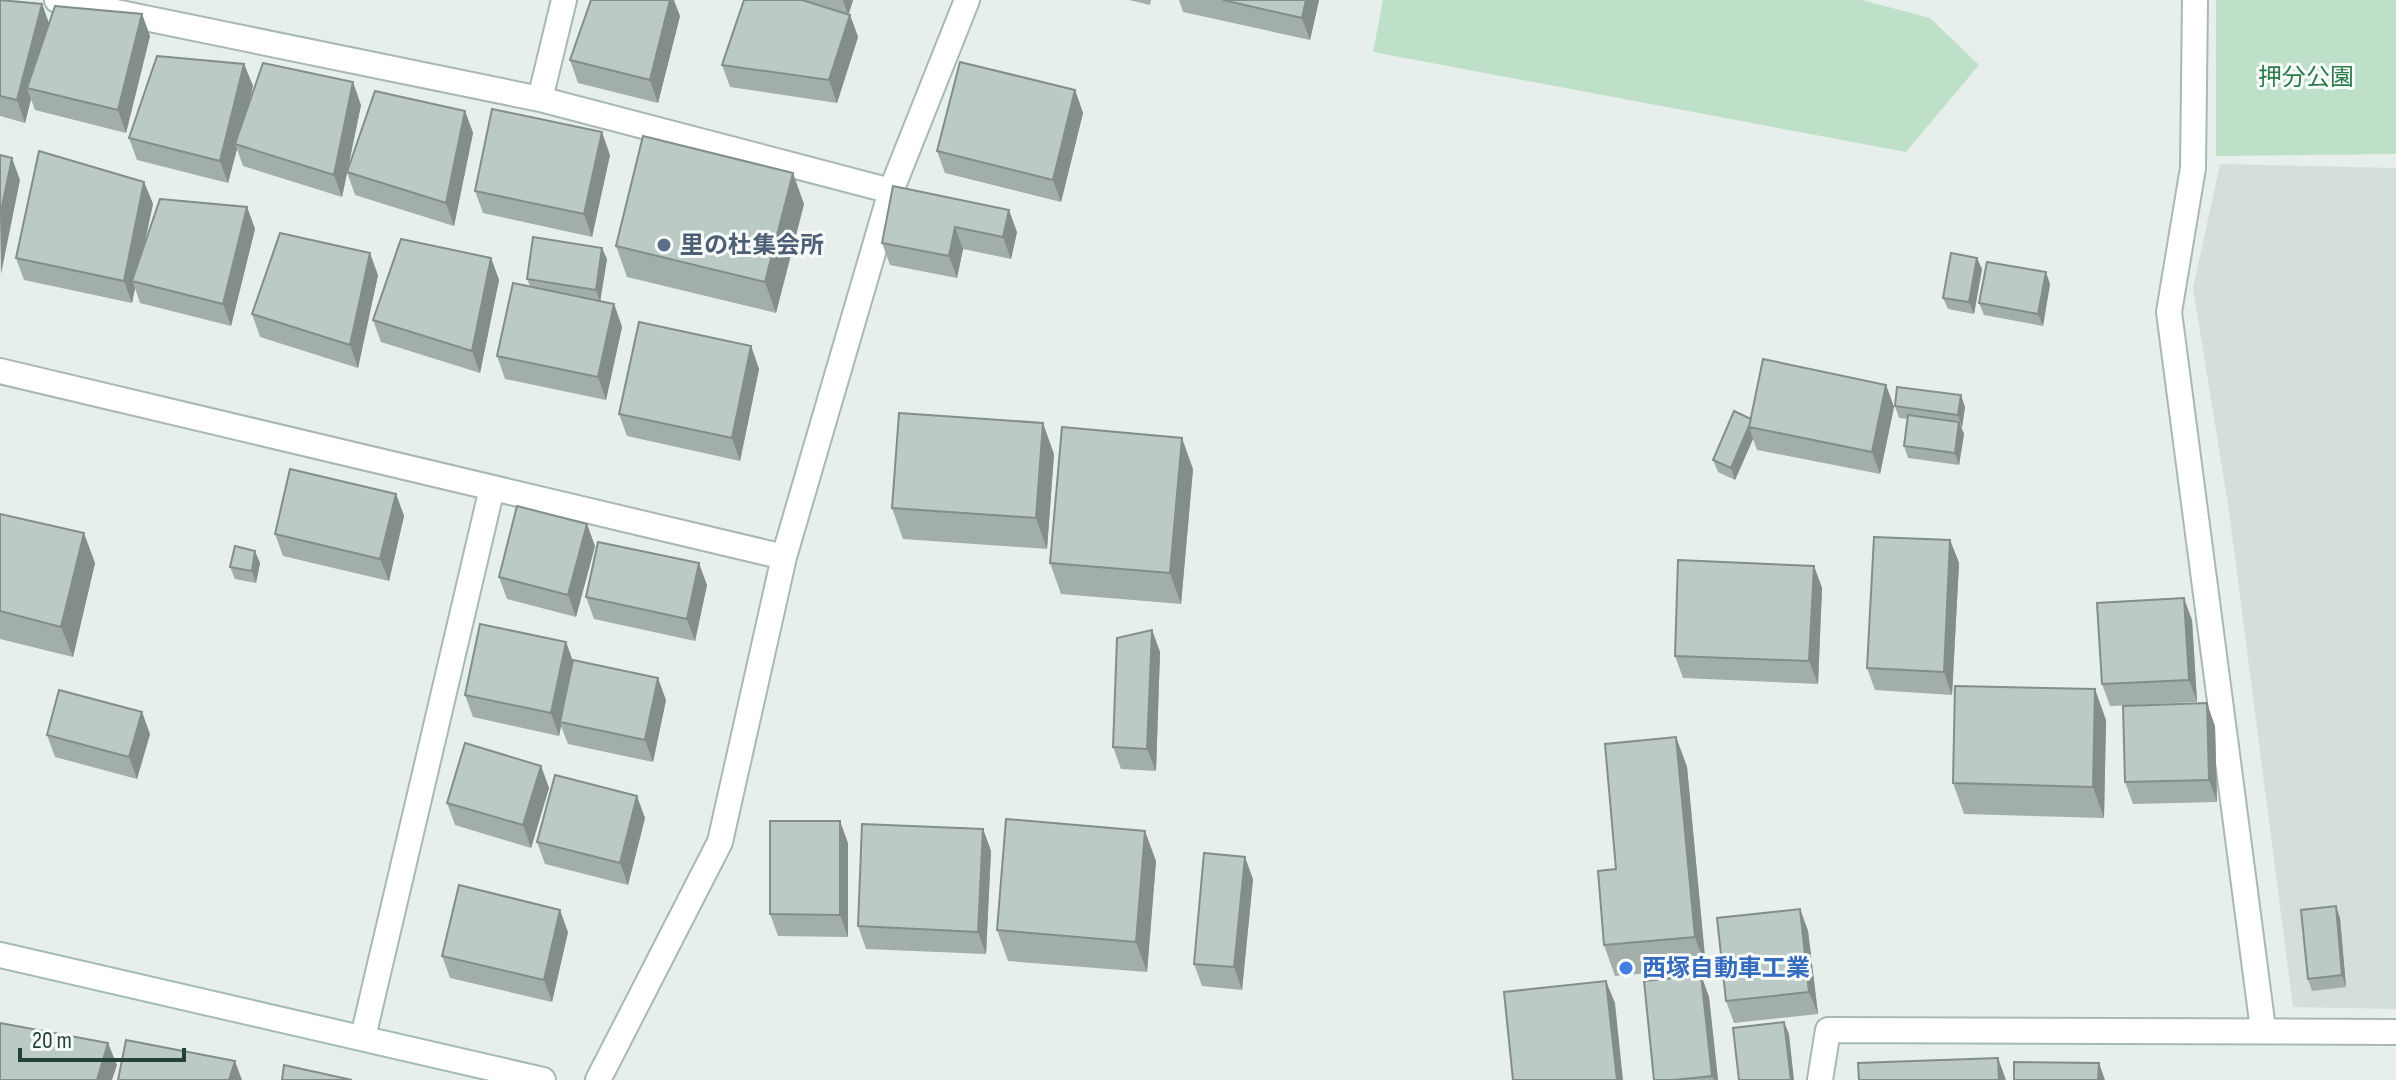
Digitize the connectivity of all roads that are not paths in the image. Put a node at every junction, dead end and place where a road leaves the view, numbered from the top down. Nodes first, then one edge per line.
1 (57, 0) edge
2 (564, 0) edge
3 (967, 0) edge
4 (2195, 0) edge
5 (540, 99) junction
6 (891, 191) junction
7 (0, 371) edge
8 (492, 488) junction
9 (784, 557) junction
10 (0, 955) edge
11 (2263, 1029) junction
12 (2396, 1032) edge
13 (363, 1037) junction
14 (543, 1080) edge
15 (598, 1080) edge
16 (1820, 1080) edge

1 - 5 street
2 - 5 street
3 - 6 street
4 - 11 street
5 - 6 street
6 - 9 street
7 - 8 street
8 - 9 street
8 - 13 street
9 - 15 street
10 - 13 street
11 - 12 street
11 - 16 street
13 - 14 street

